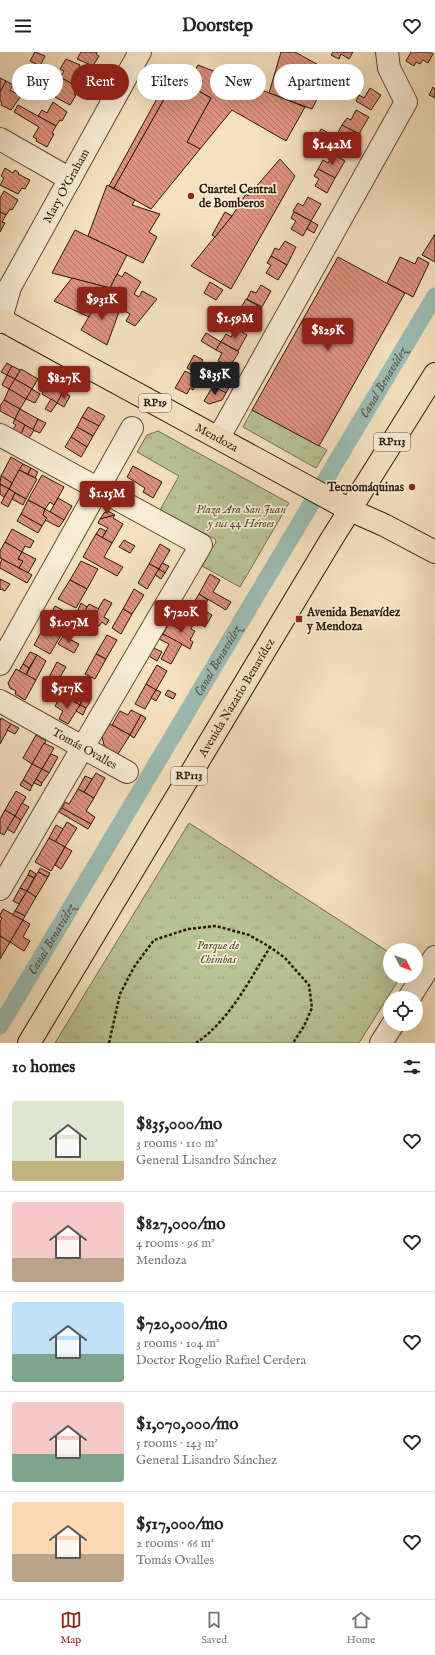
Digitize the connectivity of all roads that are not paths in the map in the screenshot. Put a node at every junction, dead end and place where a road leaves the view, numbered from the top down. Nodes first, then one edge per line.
1 (140, 52) edge
2 (386, 52) edge
3 (0, 139) edge
4 (70, 179) junction
5 (0, 320) edge
6 (435, 374) edge
7 (132, 428) dead end
8 (0, 435) edge
9 (219, 437) junction
10 (98, 489) junction
11 (350, 510) junction
12 (435, 552) edge
13 (0, 664) edge
14 (0, 701) edge
15 (82, 747) junction
16 (127, 772) dead end
17 (0, 889) edge
18 (432, 968) edge
19 (414, 991) edge
20 (389, 1031) edge
21 (29, 1043) edge
22 (381, 1043) edge

1 - 4 street, Mary O'Graham
2 - 9 street
3 - 4 street
4 - 5 street, Mary O'Graham
5 - 9 main road, Mendoza / RP19
6 - 11 main road, Avenida Nazario Benavídez / RP113
7 - 10 street
8 - 10 street
9 - 11 main road, Mendoza / RP19
10 - 13 street
10 - 15 street
11 - 12 main road, Mendoza / RP19
11 - 21 main road, Avenida Nazario Benavídez / RP113
14 - 15 street, Tomás Ovalles
15 - 16 street, Tomás Ovalles
15 - 17 street
18 - 19 street
20 - 22 street

